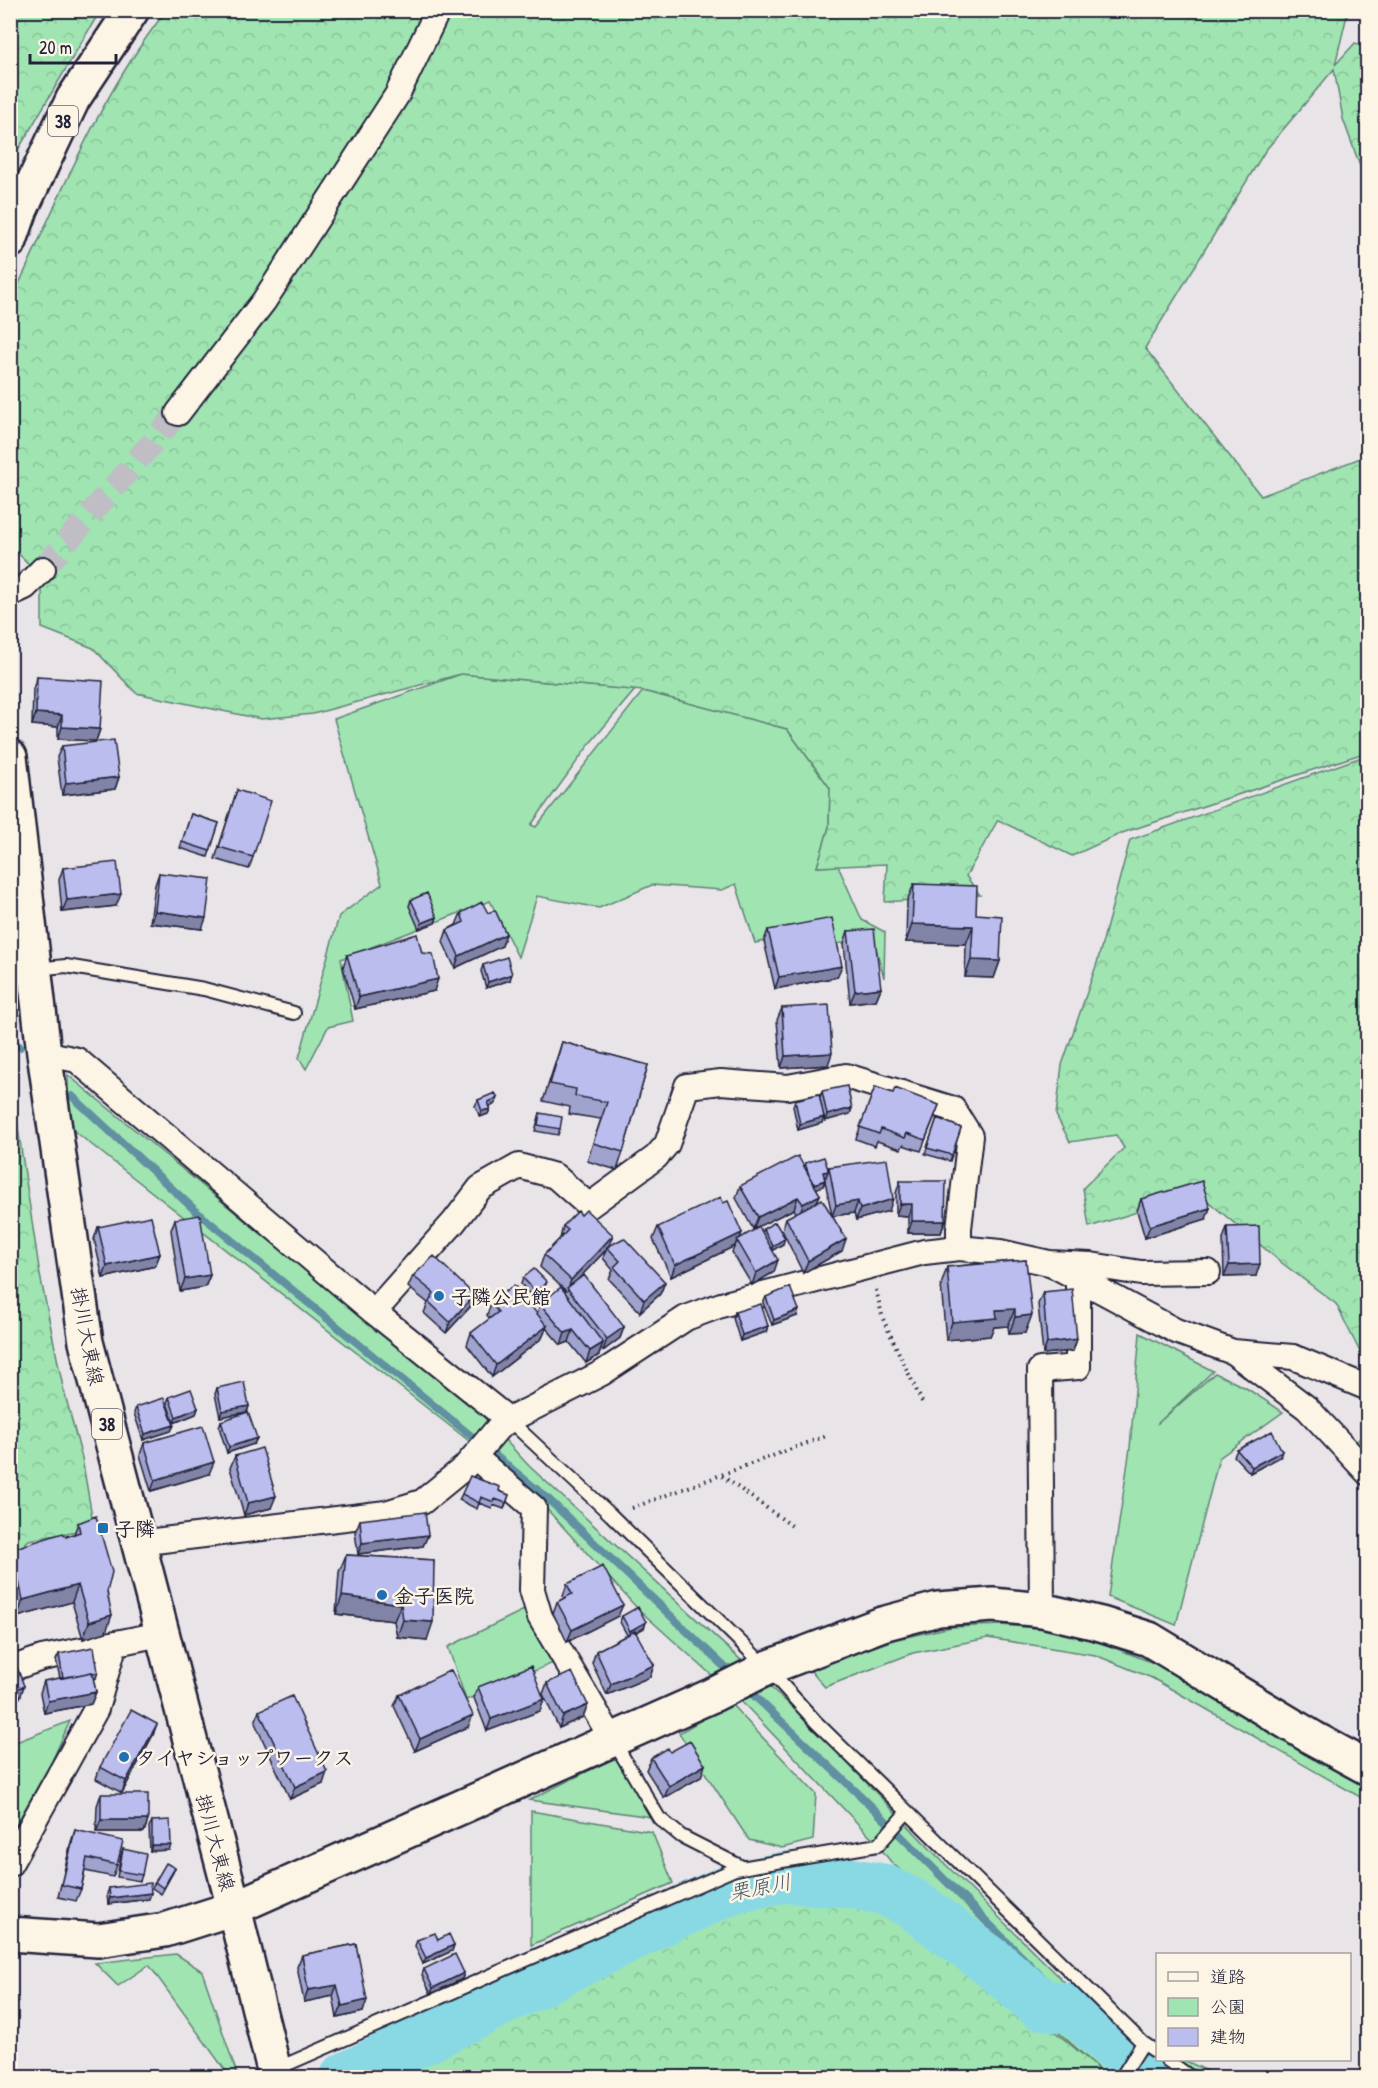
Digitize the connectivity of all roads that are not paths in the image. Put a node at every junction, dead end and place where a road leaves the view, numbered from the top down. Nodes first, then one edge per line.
1 (132, 10) edge
2 (438, 10) edge
3 (10, 241) edge
4 (178, 413) tunnel mouth
5 (42, 569) tunnel mouth
6 (10, 594) edge
7 (10, 757) edge
8 (34, 969) junction
9 (294, 1013) dead end
10 (44, 1053) junction
11 (959, 1248) junction
12 (1049, 1263) junction
13 (1208, 1272) dead end
14 (1078, 1278) junction
15 (374, 1312) junction
16 (1233, 1352) junction
17 (1368, 1389) edge
18 (503, 1424) junction
19 (477, 1454) junction
20 (1368, 1473) edge
21 (138, 1543) junction
22 (1042, 1610) junction
23 (161, 1634) junction
24 (115, 1643) junction
25 (10, 1669) edge
26 (764, 1670) junction
27 (612, 1739) junction
28 (1368, 1768) edge
29 (907, 1812) junction
30 (10, 1864) edge
31 (742, 1867) junction
32 (234, 1908) junction
33 (10, 1934) edge
34 (1141, 2046) junction
35 (1156, 2052) edge
36 (1168, 2061) edge
37 (270, 2075) edge
38 (1121, 2078) edge
39 (1192, 2078) edge

1 - 3 main road, 38
2 - 4 street
5 - 6 street
7 - 8 main road, 掛川大東線 / 38
8 - 9 lane
8 - 10 main road, 掛川大東線 / 38
10 - 15 street
10 - 21 main road, 掛川大東線 / 38
11 - 12 street
11 - 15 street
11 - 18 street
12 - 13 street
12 - 14 street
14 - 16 street
14 - 22 street
15 - 18 street
16 - 17 street
16 - 20 street
18 - 19 street
18 - 26 lane
19 - 21 street
19 - 27 street
21 - 23 main road, 掛川大東線 / 38
22 - 26 main road
22 - 28 main road
23 - 24 street
23 - 32 main road, 掛川大東線 / 38
24 - 25 street
24 - 30 street
26 - 27 main road
26 - 29 lane
27 - 31 lane
27 - 32 main road
29 - 31 lane
29 - 34 lane
31 - 37 lane
32 - 33 main road
32 - 37 main road, 掛川大東線 / 38
34 - 35 lane
34 - 38 lane
36 - 39 lane

